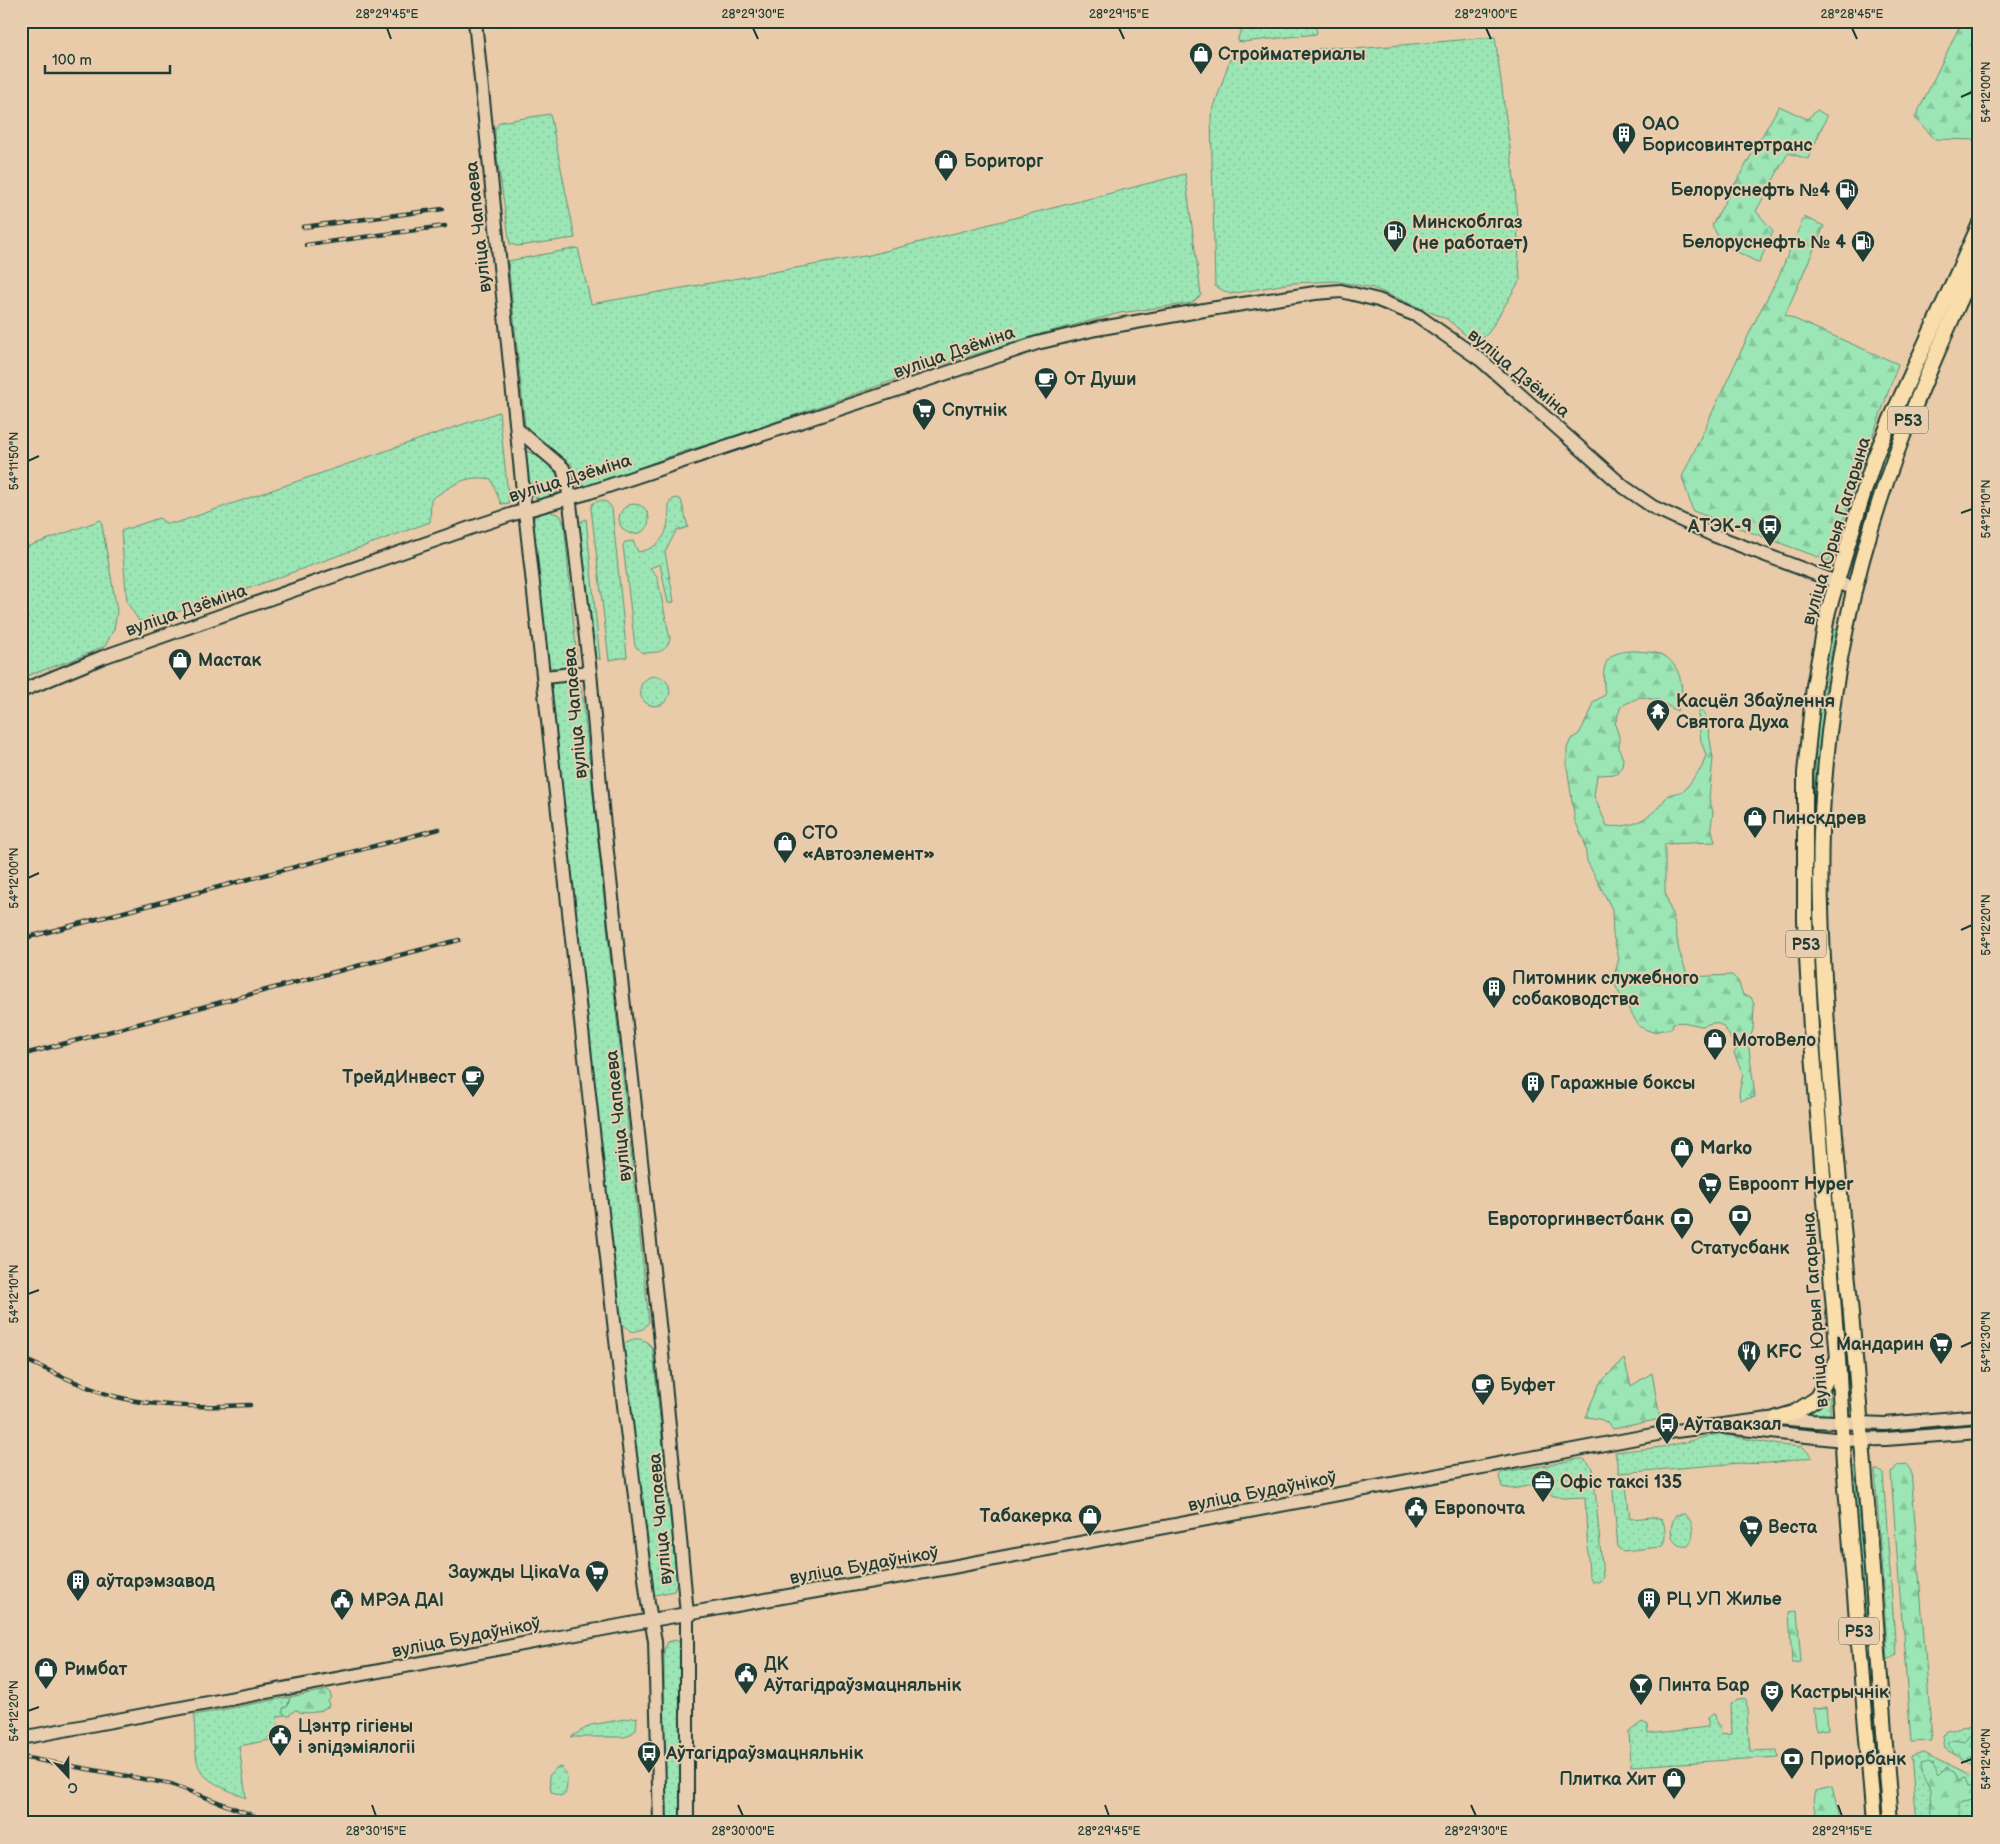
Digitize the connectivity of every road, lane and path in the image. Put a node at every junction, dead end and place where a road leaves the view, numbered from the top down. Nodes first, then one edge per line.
1 (475, 21) edge
2 (1979, 226) edge
3 (1979, 258) edge
4 (517, 429) junction
5 (569, 499) junction
6 (525, 511) junction
7 (1836, 583) junction
8 (1855, 589) junction
9 (590, 672) junction
10 (544, 678) junction
11 (21, 690) edge
12 (1838, 1359) junction
13 (1979, 1416) edge
14 (1777, 1418) junction
15 (1842, 1422) junction
16 (1861, 1424) junction
17 (1713, 1426) junction
18 (1979, 1432) edge
19 (1843, 1440) junction
20 (1862, 1440) junction
21 (687, 1614) junction
22 (652, 1620) junction
23 (21, 1738) edge
24 (660, 1823) edge
25 (688, 1823) edge
26 (1874, 1823) edge
27 (1891, 1823) edge

1 - 4 main road, вуліца Чапаева
2 - 7 main road, вуліца Юрыя Гагарына / Р53
3 - 8 main road, вуліца Юрыя Гагарына / Р53
4 - 5 main road, вуліца Чапаева
4 - 6 main road, вуліца Чапаева
5 - 6 main road, вуліца Дзёміна
5 - 7 main road, вуліца Дзёміна
5 - 9 main road, вуліца Чапаева
6 - 10 main road, вуліца Чапаева
6 - 11 main road, вуліца Дзёміна
7 - 8 main road, вуліца Дзёміна
7 - 12 main road, вуліца Юрыя Гагарына / Р53
8 - 16 main road, вуліца Юрыя Гагарына / Р53
9 - 10 main road
9 - 21 main road, вуліца Чапаева
10 - 22 main road, вуліца Чапаева
12 - 14 main road
12 - 15 main road, вуліца Юрыя Гагарына / Р53
13 - 16 main road, вуліца Будаўнікоў
14 - 15 main road, вуліца Будаўнікоў
14 - 17 main road, вуліца Будаўнікоў
15 - 16 main road, вуліца Будаўнікоў
15 - 19 main road, вуліца Юрыя Гагарына / Р53
16 - 20 main road, вуліца Юрыя Гагарына / Р53
17 - 19 main road, вуліца Будаўнікоў
17 - 21 main road, вуліца Будаўнікоў
18 - 20 main road, вуліца Будаўнікоў
19 - 20 main road, вуліца Будаўнікоў
19 - 26 main road, вуліца Юрыя Гагарына / Р53
20 - 27 main road, вуліца Юрыя Гагарына / Р53
21 - 22 main road, вуліца Будаўнікоў
21 - 25 main road, вуліца Чапаева
22 - 23 main road, вуліца Будаўнікоў
22 - 24 main road, вуліца Чапаева

